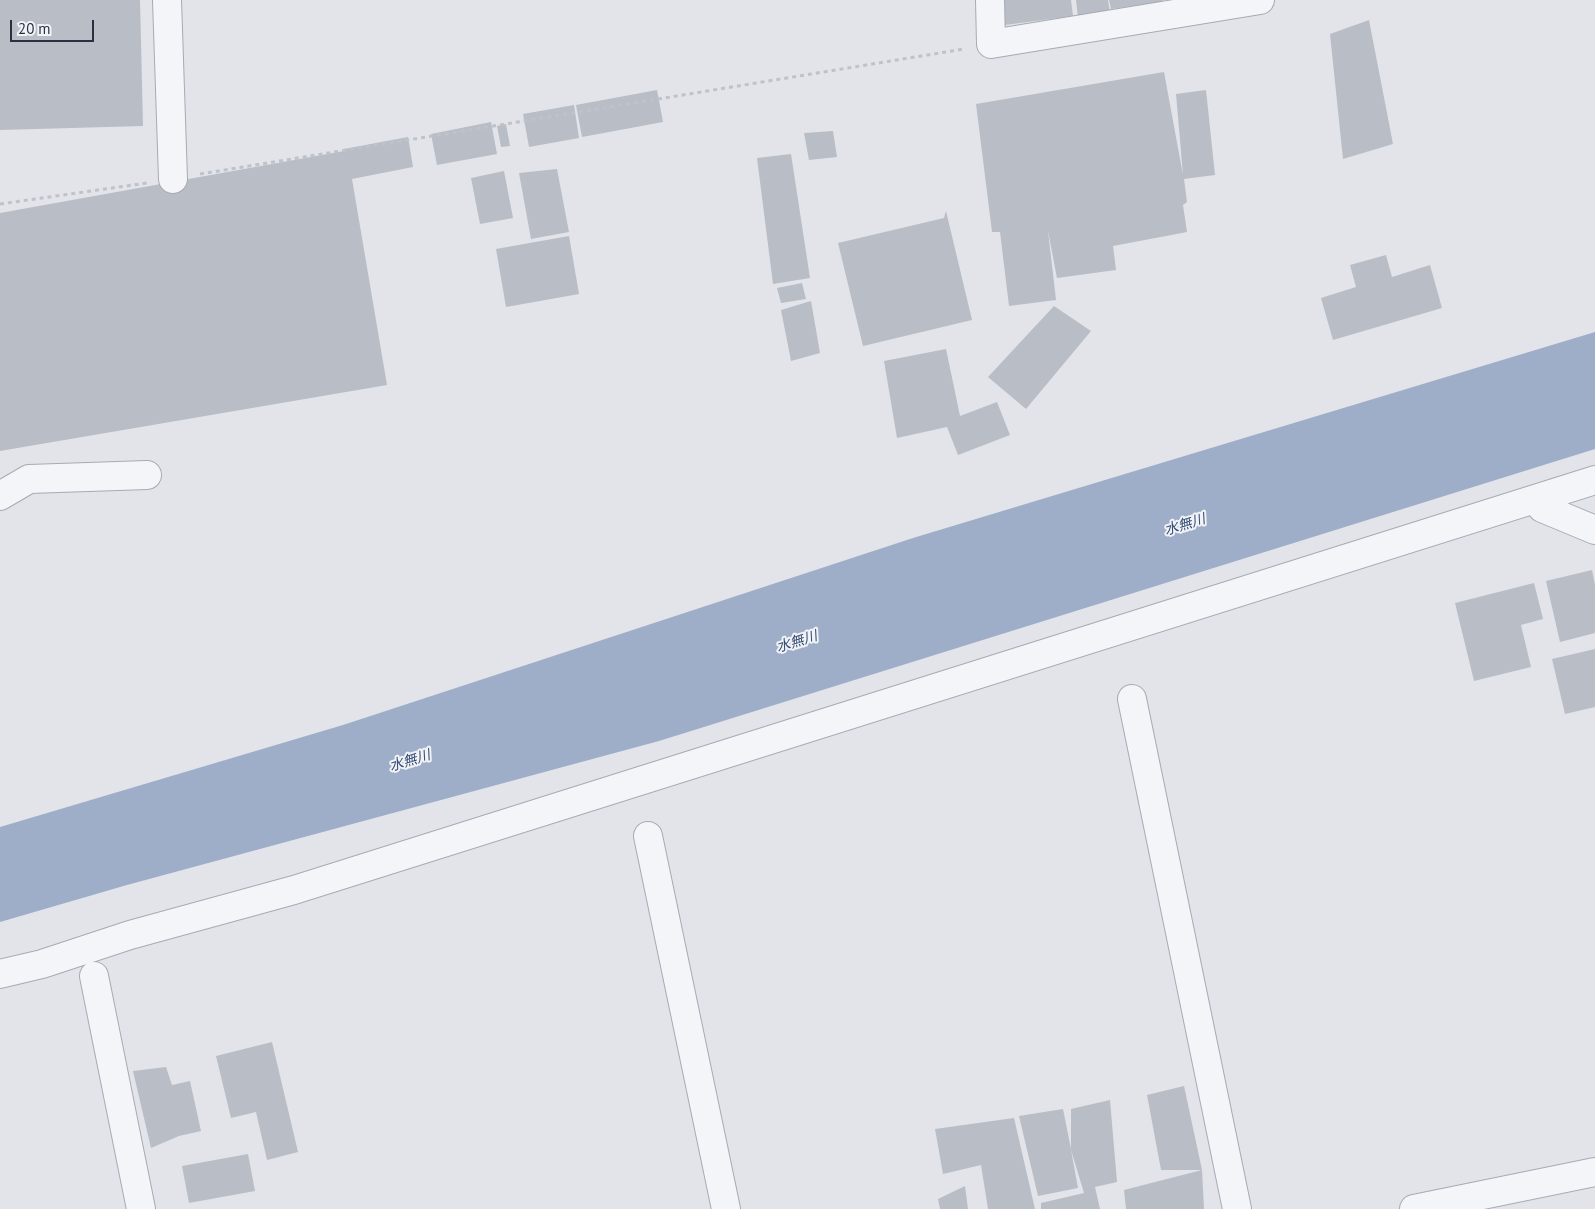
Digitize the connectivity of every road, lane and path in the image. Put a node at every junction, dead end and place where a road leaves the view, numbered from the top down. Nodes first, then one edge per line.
1 (167, 0) edge
2 (990, 0) edge
3 (1260, 0) edge
4 (991, 44) junction
5 (173, 179) junction
6 (0, 204) edge
7 (147, 475) dead end
8 (1595, 480) edge
9 (0, 496) edge
10 (1535, 499) junction
11 (1595, 530) edge
12 (1132, 699) dead end
13 (648, 836) dead end
14 (0, 974) edge
15 (94, 976) dead end
16 (1595, 1172) edge
17 (141, 1209) edge
18 (726, 1209) edge
19 (1237, 1209) edge
20 (1414, 1209) edge

1 - 5 street
2 - 4 street
3 - 4 street
4 - 5 path
5 - 6 path
7 - 9 street
8 - 10 street
10 - 11 street
10 - 14 street
12 - 19 street
13 - 18 street
15 - 17 street
16 - 20 street

